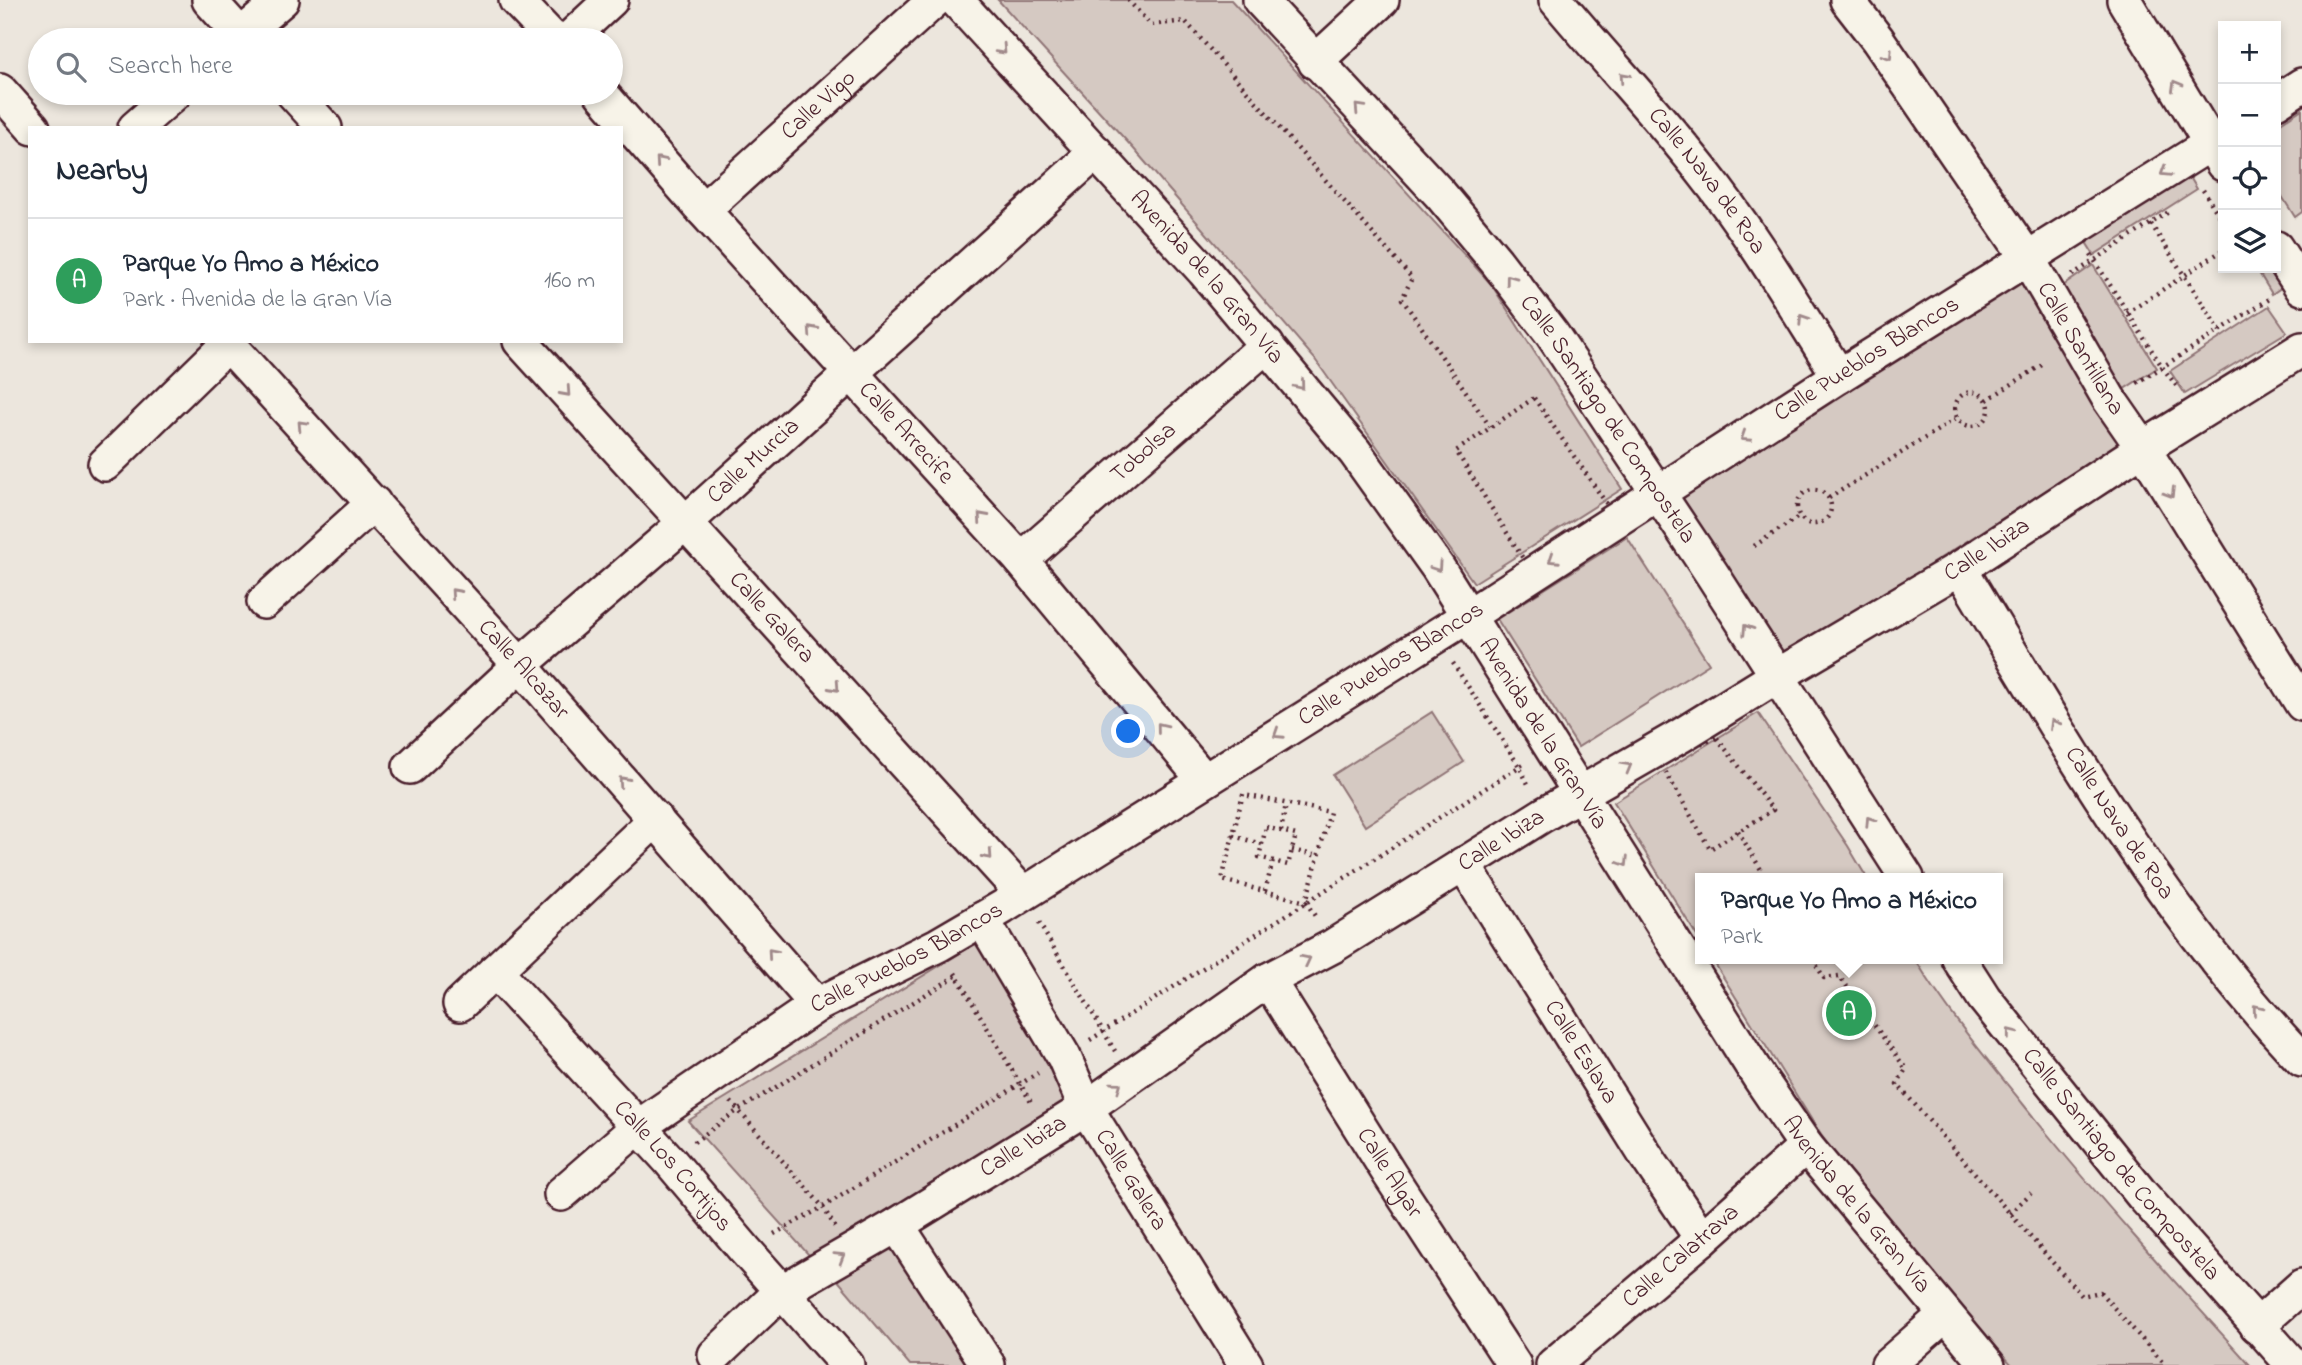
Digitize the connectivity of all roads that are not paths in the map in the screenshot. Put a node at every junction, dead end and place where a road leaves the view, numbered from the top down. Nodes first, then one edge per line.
1 (209, 0) edge
2 (282, 0) edge
3 (516, 0) edge
4 (611, 0) edge
5 (934, 0) edge
6 (956, 0) edge
7 (1260, 0) edge
8 (1382, 0) edge
9 (1556, 0) edge
10 (1847, 0) edge
11 (2124, 0) edge
12 (232, 28) edge
13 (253, 28) edge
14 (543, 28) edge
15 (581, 28) edge
16 (1315, 62) junction
17 (2302, 85) edge
18 (0, 91) edge
19 (2281, 99) edge
20 (161, 105) edge
21 (304, 105) edge
22 (611, 105) edge
23 (31, 126) edge
24 (137, 126) edge
25 (323, 126) edge
26 (1096, 152) junction
27 (2214, 162) edge
28 (704, 211) junction
29 (2281, 256) edge
30 (2028, 259) junction
31 (2299, 284) edge
32 (227, 343) edge
33 (522, 343) edge
34 (1267, 345) junction
35 (2302, 349) edge
36 (851, 373) junction
37 (1839, 376) junction
38 (2143, 447) junction
39 (105, 464) dead end
40 (1658, 494) junction
41 (374, 503) junction
42 (686, 522) junction
43 (1021, 560) junction
44 (1960, 568) junction
45 (264, 602) dead end
46 (1468, 616) junction
47 (520, 665) junction
48 (1777, 676) junction
49 (2302, 704) edge
50 (410, 768) dead end
51 (1204, 780) junction
52 (1580, 793) junction
53 (656, 819) junction
54 (1463, 864) junction
55 (1904, 873) edge
56 (1002, 907) junction
57 (1962, 964) edge
58 (495, 971) junction
59 (1268, 980) junction
60 (460, 1004) dead end
61 (817, 1005) junction
62 (2302, 1060) edge
63 (1086, 1108) junction
64 (638, 1126) junction
65 (1806, 1146) junction
66 (561, 1194) dead end
67 (897, 1225) junction
68 (1702, 1239) junction
69 (2302, 1286) edge
70 (781, 1292) junction
71 (1945, 1315) junction
72 (2257, 1326) junction
73 (715, 1355) dead end
74 (847, 1365) edge
75 (988, 1365) edge
76 (1246, 1365) edge
77 (1514, 1365) edge
78 (1553, 1365) edge
79 (1888, 1365) edge
80 (1988, 1365) edge
81 (2293, 1365) edge

1 - 12 street
2 - 13 street
3 - 14 street
4 - 15 street
5 - 28 street, Calle Vigo
6 -> 26 street, Avenida de la Gran Vía
7 - 16 street, Calle Santiago de Compostela
8 - 16 street
37 -> 9 street, Calle Nava de Roa
10 -> 30 street, Calle Santillana
27 -> 11 street
40 -> 16 street, Calle Santiago de Compostela
17 - 19 street
18 - 23 street
20 - 24 street
21 - 25 street
28 -> 22 street, Calle Arrecife
26 - 34 street, Avenida de la Gran Vía
26 - 36 street, Calle Murcia
27 -> 30 street, Calle Pueblos Blancos
36 -> 28 street, Calle Arrecife
29 - 31 street
30 - 37 street, Calle Pueblos Blancos
30 - 38 street, Calle Santillana
32 - 39 street
41 -> 32 street, Calle Alcazar
33 -> 42 street, Calle Galera
34 - 43 street, Tobolsa
34 -> 46 street, Avenida de la Gran Vía
35 - 38 street, Calle Ibiza
36 - 42 street, Calle Murcia
43 -> 36 street, Calle Arrecife
37 -> 40 street, Calle Pueblos Blancos
38 - 44 street, Calle Ibiza
38 -> 49 street, Calle Santillana
40 -> 46 street, Calle Pueblos Blancos
48 -> 40 street, Calle Santiago de Compostela
41 - 45 street
47 -> 41 street, Calle Alcazar
42 - 47 street, Calle Murcia
42 -> 56 street, Calle Galera
51 -> 43 street, Calle Arrecife
44 - 48 street, Calle Ibiza
62 -> 44 street, Calle Nava de Roa
46 -> 51 street, Calle Pueblos Blancos
46 - 52 street, Avenida de la Gran Vía
47 - 50 street, Calle Murcia
53 -> 47 street, Calle Alcazar
52 -> 48 street, Calle Ibiza
55 -> 48 street, Calle Santiago de Compostela
51 - 56 street, Calle Pueblos Blancos
52 - 54 street, Calle Ibiza
52 -> 65 street, Avenida de la Gran Vía
53 - 58 street
61 -> 53 street, Calle Alcazar
59 -> 54 street, Calle Ibiza
54 - 68 street, Calle Eslava
56 - 61 street, Calle Pueblos Blancos
56 - 63 street, Calle Galera
72 -> 57 street, Calle Santiago de Compostela
58 - 60 street
58 - 64 street, Calle Los Cortijos
63 -> 59 street, Calle Ibiza
59 - 77 street, Calle Algar
61 - 64 street, Calle Pueblos Blancos
63 - 67 street, Calle Ibiza
63 - 76 street, Calle Galera
64 - 66 street, Calle Pueblos Blancos
64 - 70 street, Calle Los Cortijos
65 - 68 street, Calle Calatrava
65 - 71 street, Avenida de la Gran Vía
70 -> 67 street, Calle Ibiza
67 - 75 street
68 - 78 street, Calle Calatrava
69 - 72 street
70 - 73 street, Calle Ibiza
70 - 74 street, Calle Los Cortijos
71 - 79 street
71 - 80 street, Avenida de la Gran Vía
72 - 81 street, Calle Santiago de Compostela

